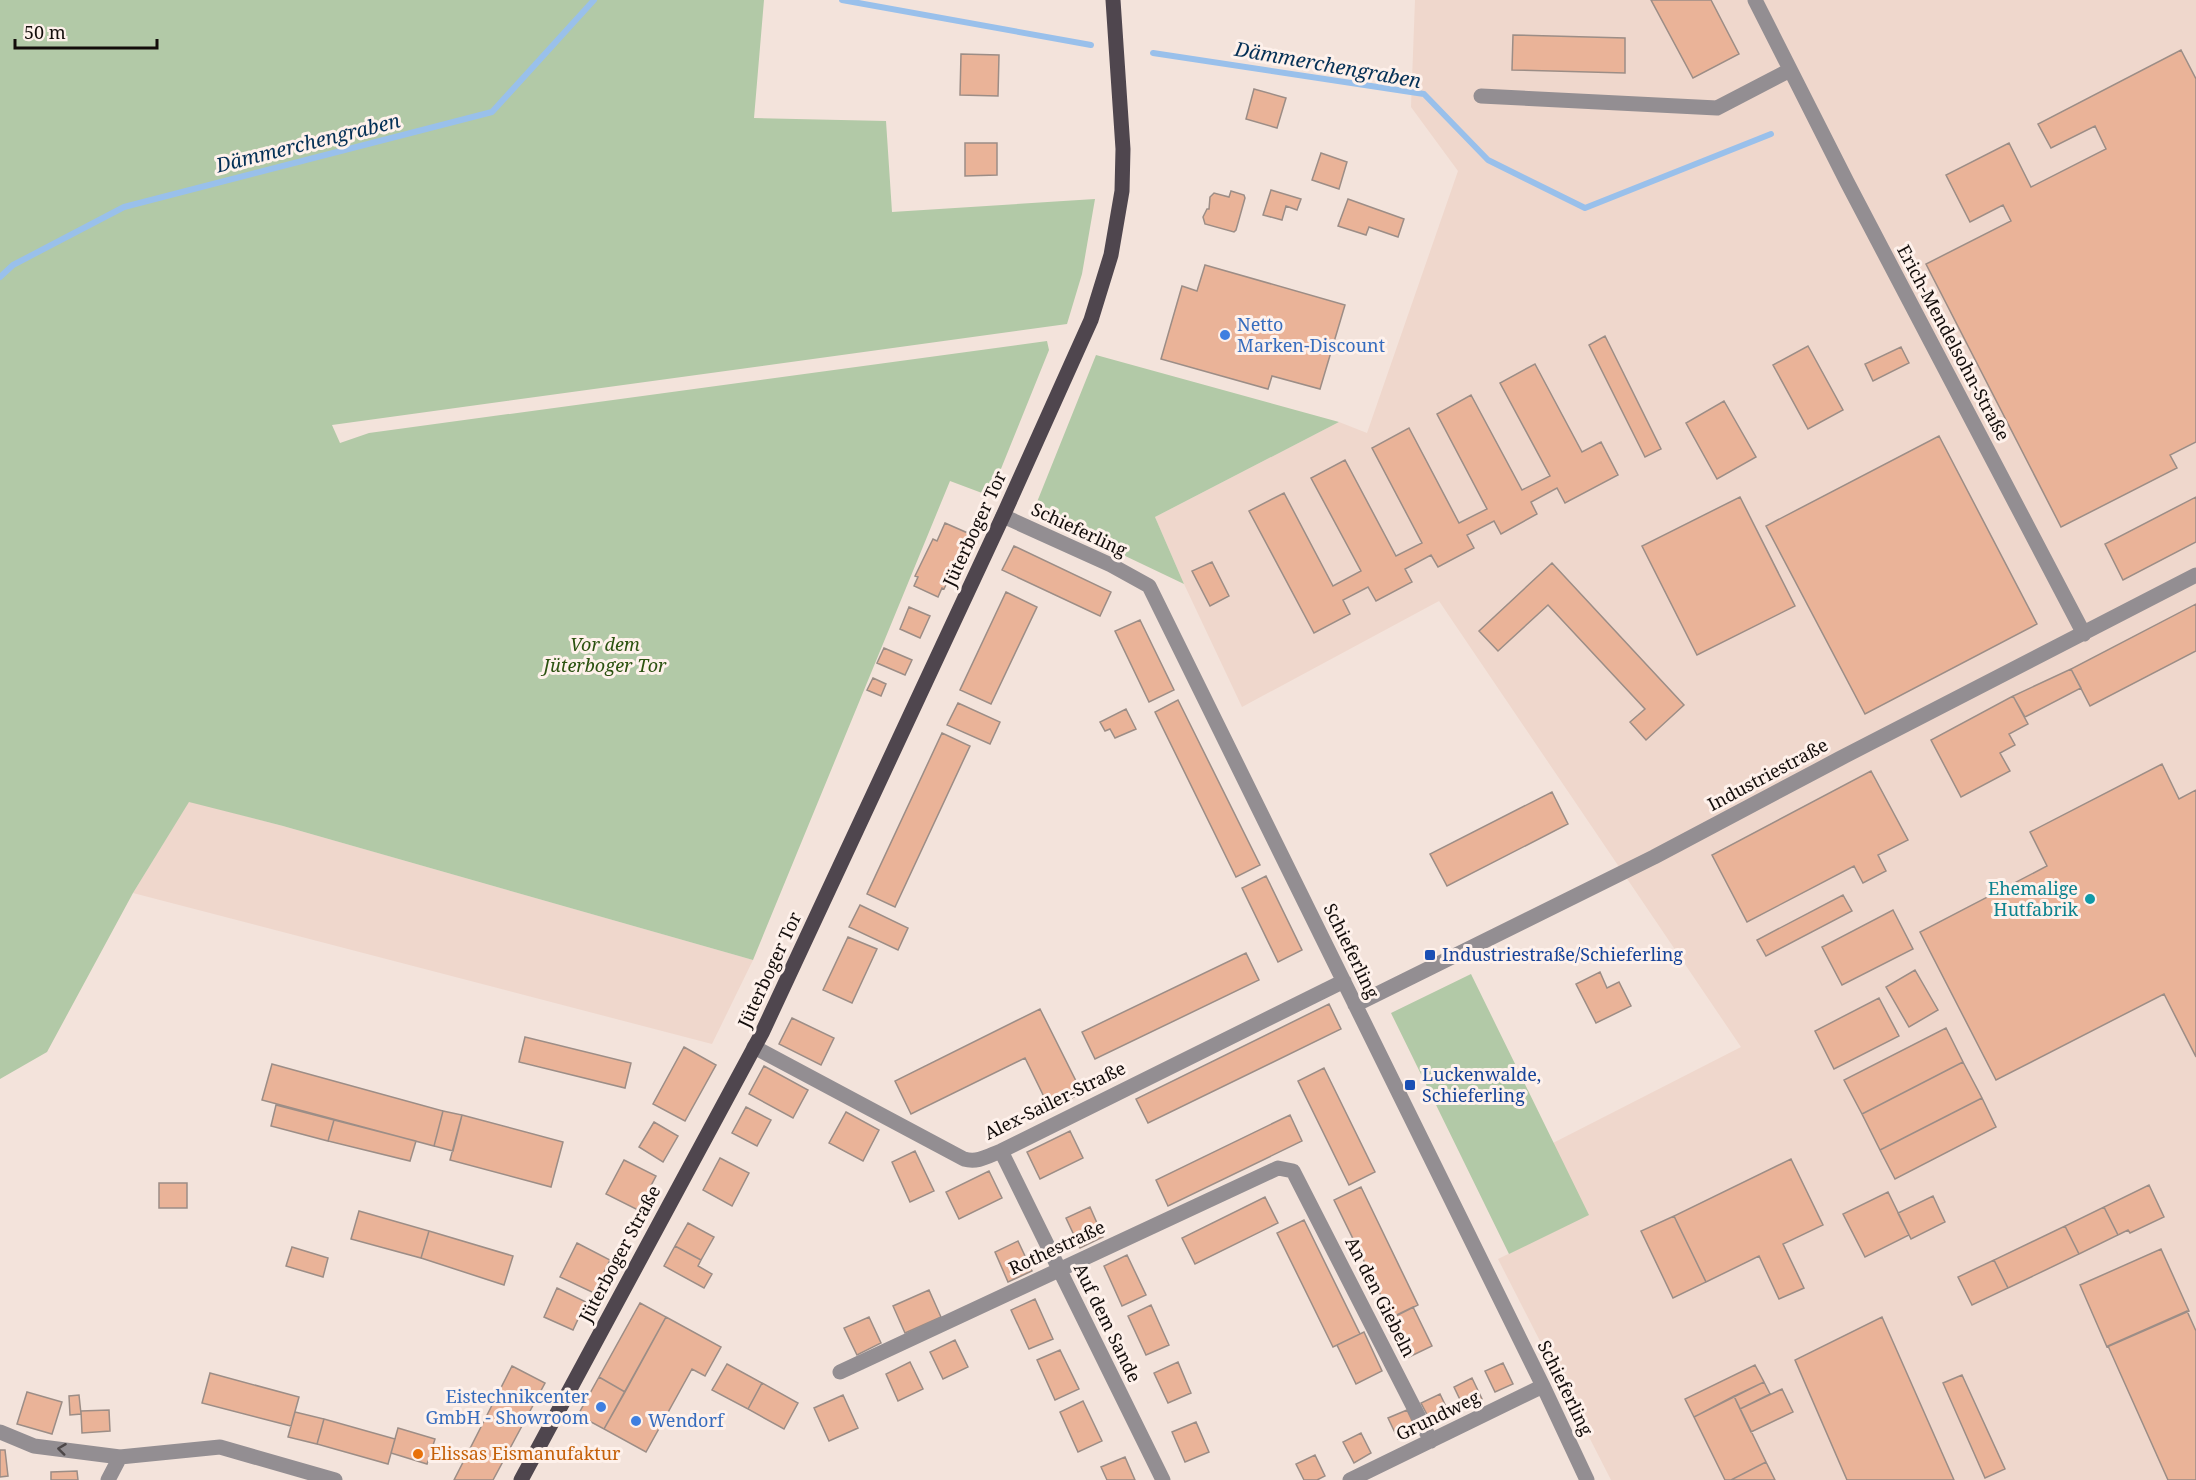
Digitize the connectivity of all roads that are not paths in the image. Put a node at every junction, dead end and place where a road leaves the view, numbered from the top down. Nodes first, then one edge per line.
1 (1113, 0) edge
2 (1755, 0) edge
3 (1790, 70) junction
4 (1481, 96) dead end
5 (1003, 516) junction
6 (2196, 575) edge
7 (2084, 634) junction
8 (1344, 981) junction
9 (1355, 1005) junction
10 (754, 1047) junction
11 (1001, 1150) junction
12 (1293, 1171) joint
13 (1059, 1269) junction
14 (840, 1372) dead end
15 (1543, 1386) junction
16 (0, 1432) edge
17 (1431, 1441) junction
18 (120, 1457) junction
19 (108, 1480) edge
20 (335, 1480) edge
21 (521, 1480) edge
22 (1163, 1480) edge
23 (1350, 1480) edge
24 (1587, 1480) edge

1 - 5 main road, Jüterboger Tor
2 - 3 street, Erich-Mendelsohn-Straße
3 - 4 street
3 - 7 street, Erich-Mendelsohn-Straße
5 - 8 street, Schieferling
5 - 10 main road, Jüterboger Tor
6 - 7 street, Industriestraße
7 - 9 street, Industriestraße
8 - 9 street, Schieferling
8 - 11 street, Alex-Sailer-Straße
9 - 15 street, Schieferling
10 - 11 street, Alex-Sailer-Straße
10 - 21 main road, Jüterboger Straße
11 - 13 street, Auf dem Sande
12 - 13 street, Rothestraße
12 - 17 street, An den Giebeln
13 - 14 street, Rothestraße
13 - 22 street, Auf dem Sande
15 - 17 street, Grundweg
15 - 24 street, Schieferling
18 -> 16 street
17 - 23 street, Grundweg
18 - 19 street
18 - 20 street

